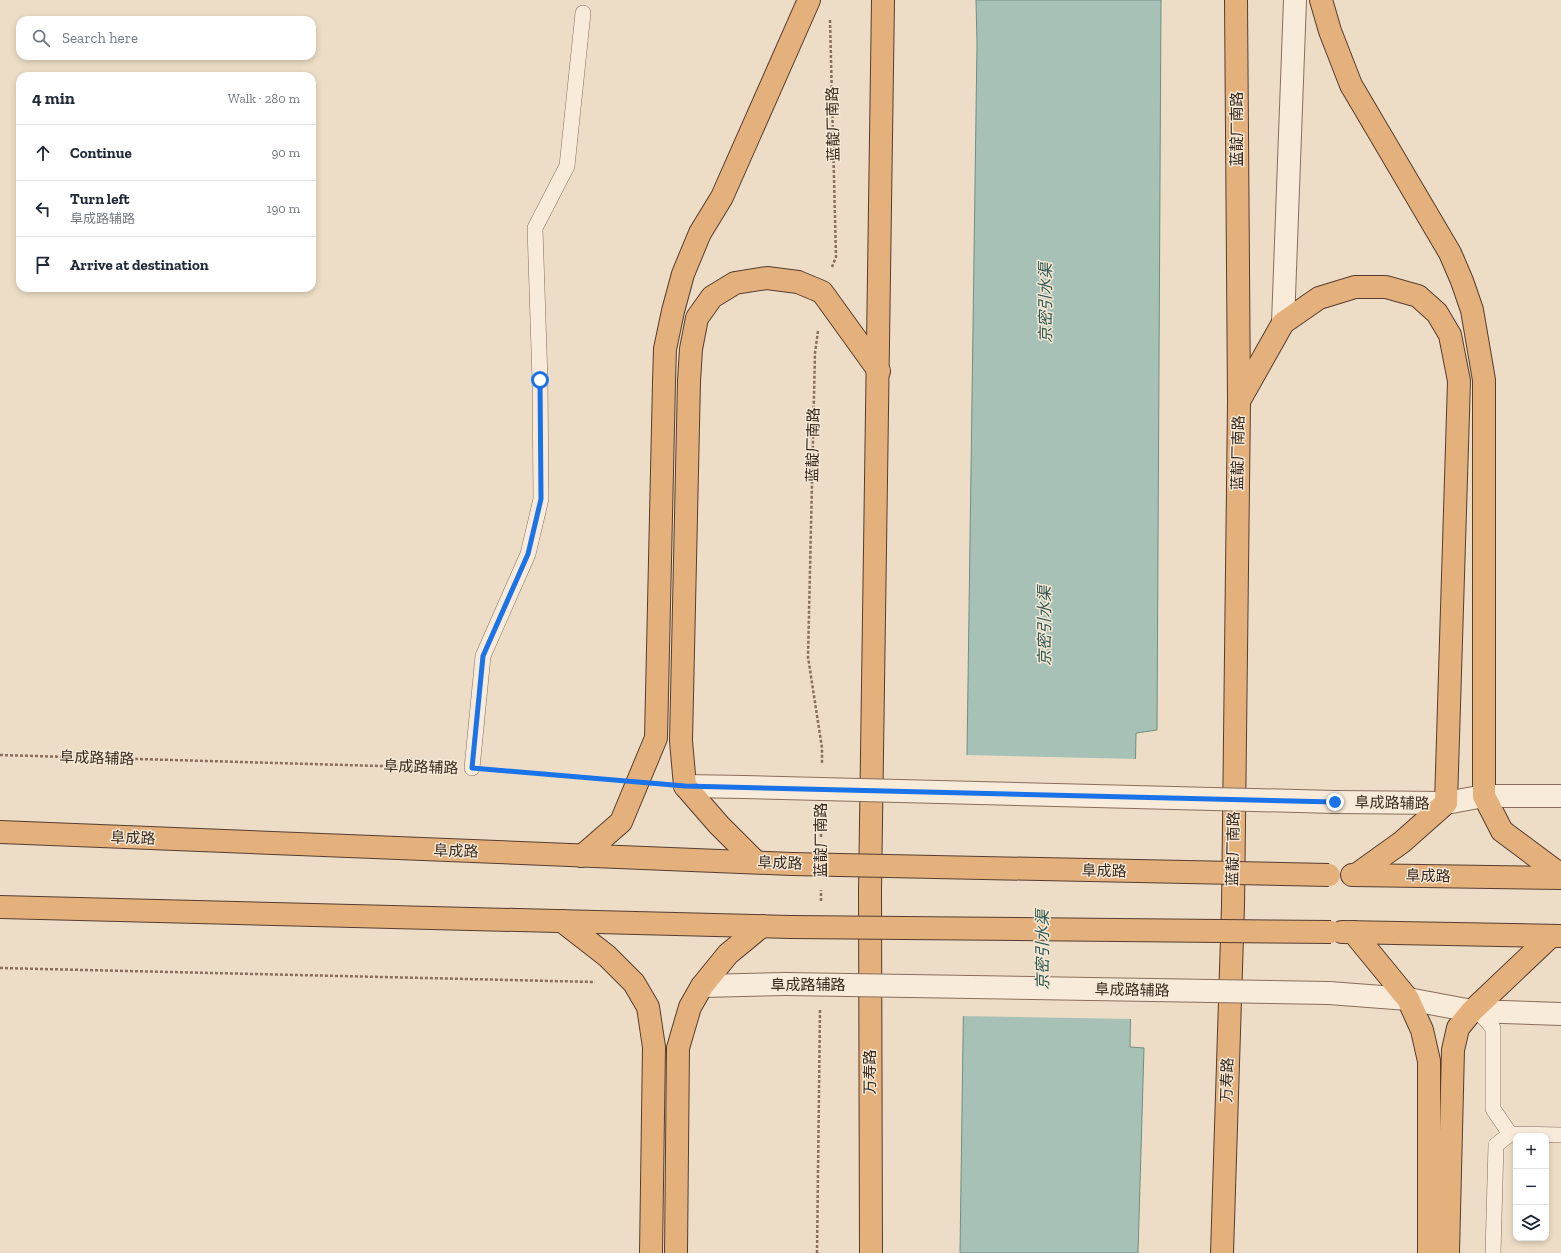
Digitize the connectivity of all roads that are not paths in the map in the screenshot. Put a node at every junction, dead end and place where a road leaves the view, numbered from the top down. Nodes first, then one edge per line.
1 (809, 0) edge
2 (883, 0) edge
3 (1236, 0) edge
4 (1295, 0) edge
5 (1321, 0) edge
6 (583, 13) dead end
7 (1283, 323) junction
8 (879, 372) junction
9 (1239, 401) junction
10 (472, 768) road end
11 (685, 786) junction
12 (1484, 796) junction
13 (1561, 796) edge
14 (1446, 803) junction
15 (0, 832) edge
16 (582, 856) junction
17 (756, 862) junction
18 (1356, 875) junction
19 (1561, 876) edge
20 (1233, 906) joint
21 (0, 907) edge
22 (562, 922) junction
23 (762, 926) junction
24 (1353, 932) junction
25 (1556, 936) edge
26 (702, 986) junction
27 (1408, 1000) junction
28 (1475, 1011) junction
29 (1561, 1014) edge
30 (1510, 1134) junction
31 (1561, 1135) edge
32 (651, 1253) edge
33 (676, 1253) edge
34 (871, 1253) edge
35 (1222, 1253) edge
36 (1429, 1253) edge
37 (1448, 1253) edge
38 (1493, 1253) edge

1 - 16 highway
2 - 8 highway
3 - 9 highway, 蓝靛厂南路
4 - 7 street
5 - 12 highway
6 - 10 lane
7 - 9 highway
7 - 14 highway
8 - 11 highway
8 - 34 highway, 万寿路
9 - 20 highway, 蓝靛厂南路
11 - 14 street, 阜成路辅路, bridge
11 - 17 highway
12 - 13 street, 阜成路辅路
12 - 14 street, 阜成路辅路
12 - 19 highway
14 - 18 highway
15 - 16 highway, 阜成路
16 - 17 highway, 阜成路
17 - 18 highway, 阜成路, bridge
18 - 19 highway, 阜成路
20 - 35 highway, 万寿路
21 - 22 highway
22 - 23 highway
22 - 32 highway
23 - 24 highway, bridge
23 - 26 highway
24 - 25 highway
24 - 27 highway
25 - 28 highway
26 - 27 street, 阜成路辅路, bridge
26 - 33 highway
27 - 28 street, 阜成路辅路
27 - 36 highway
28 - 29 street, 阜成路辅路
28 - 30 lane
28 - 37 highway
30 - 31 lane
30 - 38 lane

